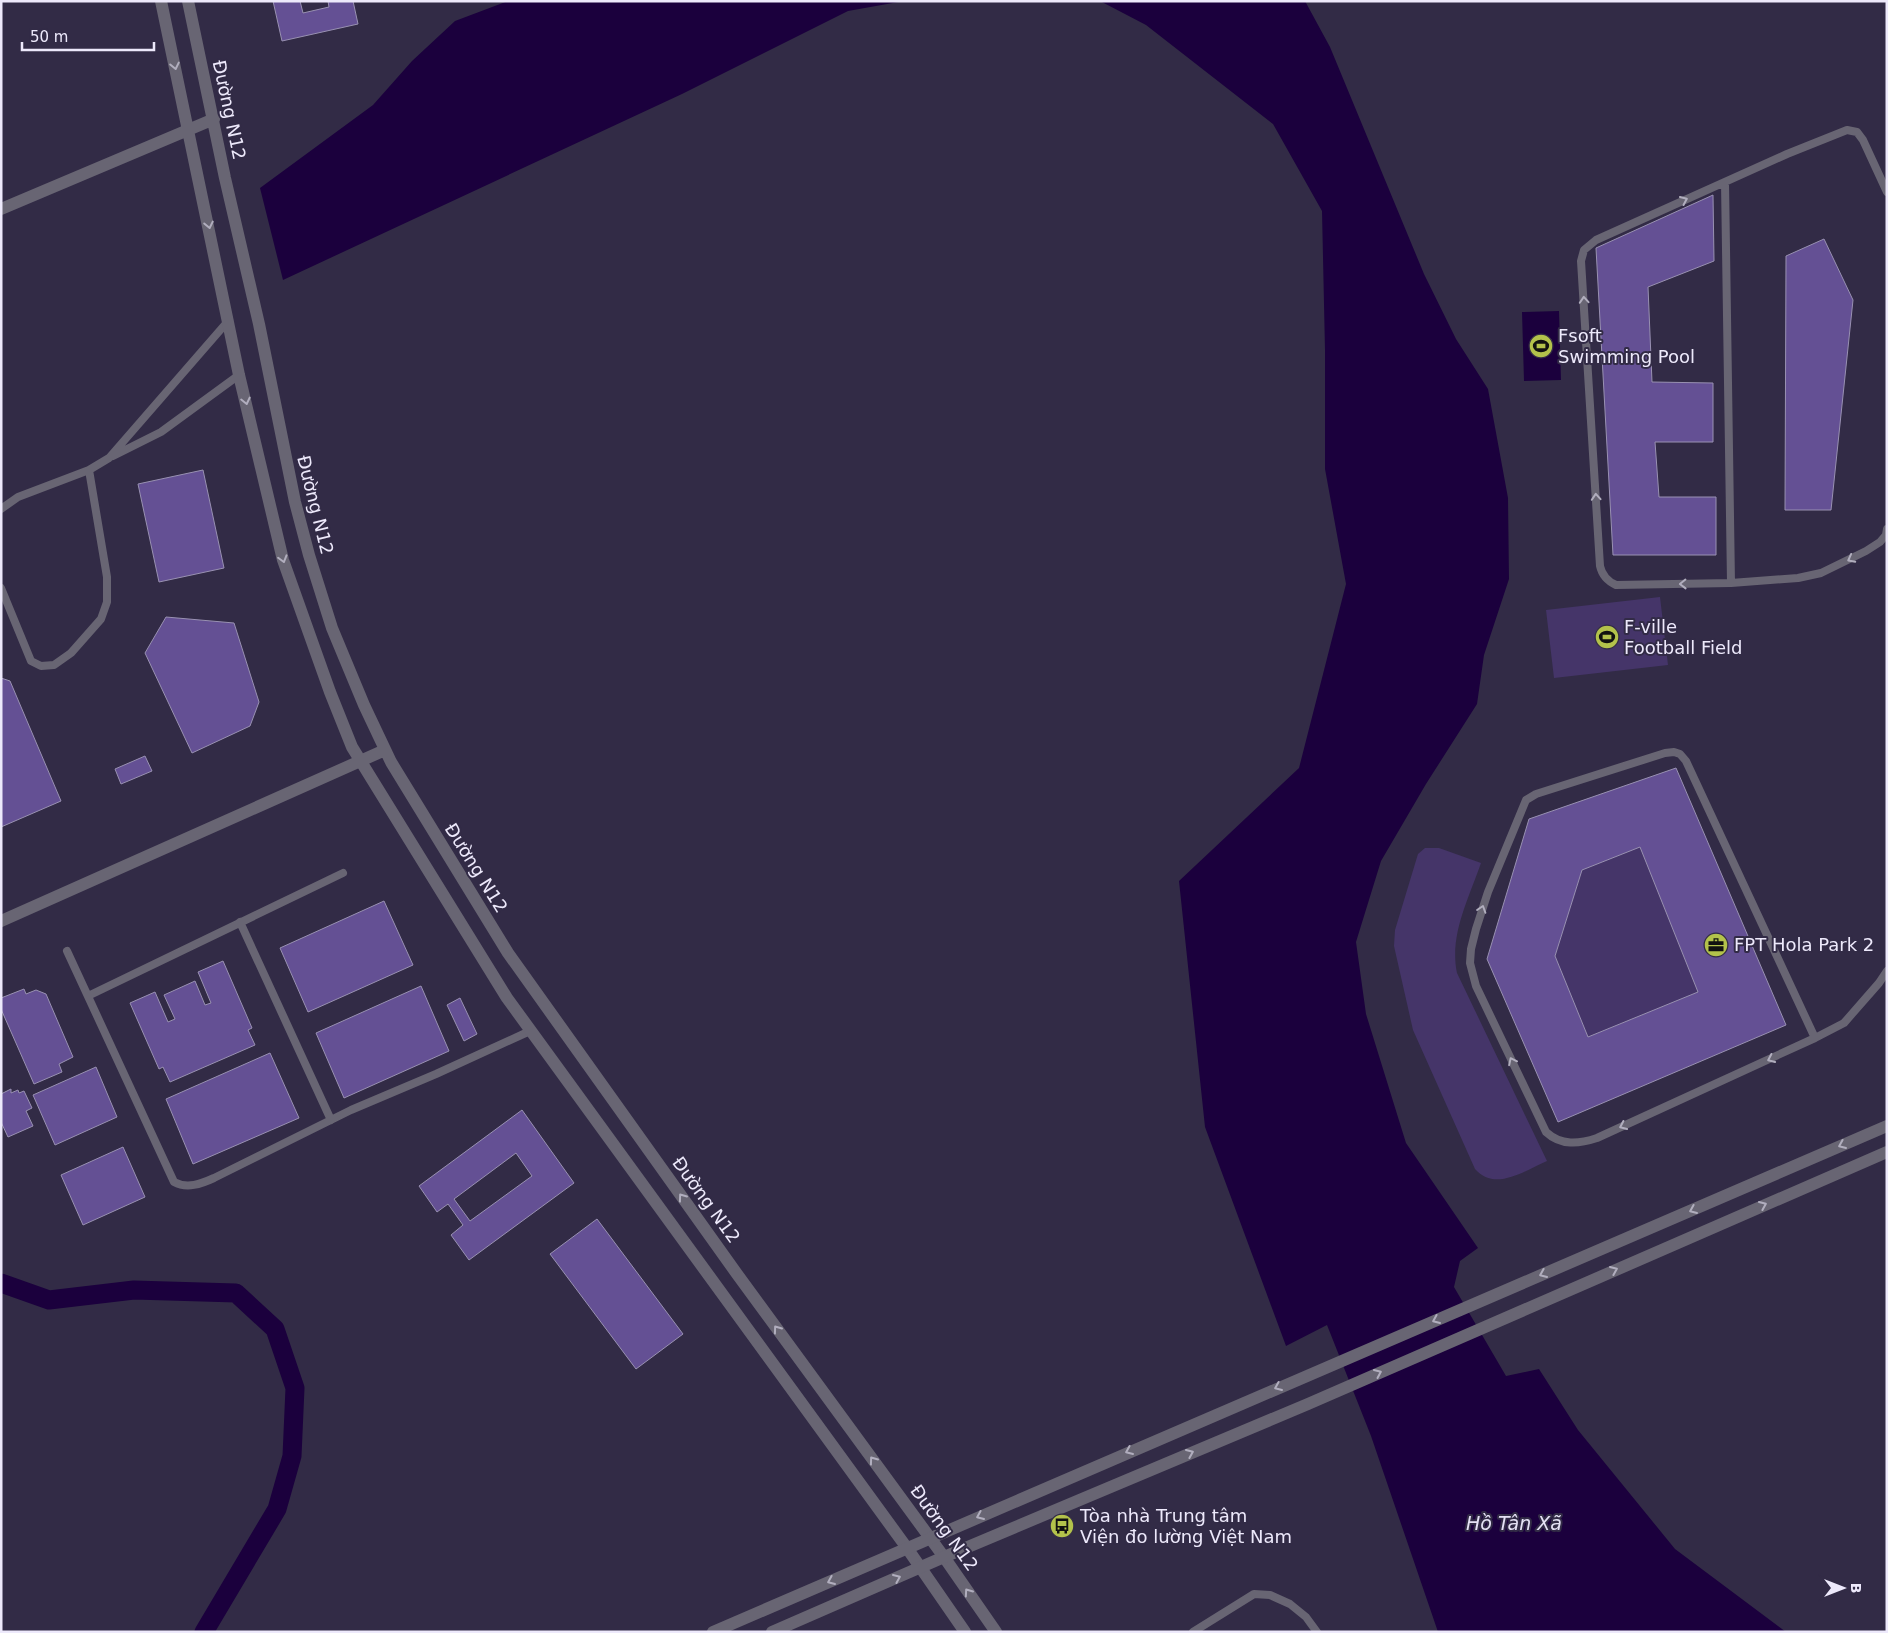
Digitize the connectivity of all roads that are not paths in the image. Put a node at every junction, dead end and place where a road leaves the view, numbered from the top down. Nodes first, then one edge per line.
1 (161, 1) edge
2 (188, 1) edge
3 (214, 119) junction
4 (188, 130) junction
5 (1724, 182) junction
6 (1887, 192) edge
7 (1, 209) edge
8 (229, 320) junction
9 (239, 375) junction
10 (109, 458) junction
11 (89, 470) junction
12 (1, 509) edge
13 (1887, 529) edge
14 (1731, 583) junction
15 (1, 588) edge
16 (386, 750) junction
17 (360, 761) junction
18 (343, 873) dead end
19 (1, 921) edge
20 (240, 922) junction
21 (67, 951) dead end
22 (1887, 971) edge
23 (88, 996) junction
24 (530, 1031) junction
25 (1815, 1038) junction
26 (331, 1120) junction
27 (1887, 1126) edge
28 (1887, 1152) edge
29 (930, 1538) junction
30 (907, 1548) junction
31 (944, 1557) junction
32 (920, 1568) junction
33 (713, 1632) edge
34 (772, 1632) edge
35 (965, 1632) edge
36 (996, 1632) edge
37 (1193, 1632) edge
38 (1317, 1632) edge

1 -> 4 street
2 - 3 street, Đường N12
3 - 4 street
3 - 16 street, Đường N12
4 - 7 street
4 -> 8 street
5 - 6 lane
5 - 14 lane
14 -> 5 lane
8 - 9 street
8 - 10 lane
9 - 10 lane
9 -> 17 street
10 - 11 lane
11 - 12 lane
11 - 15 lane
13 -> 14 lane
16 - 17 street
29 -> 16 street, Đường N12
17 - 19 street
17 - 24 street
18 - 20 lane
20 - 23 lane
20 - 26 lane
21 - 23 lane
22 - 25 lane
23 - 26 lane
24 - 26 lane
24 - 30 street
25 -> 25 lane
27 -> 29 street
31 -> 28 street
29 - 30 street
29 - 31 street, Đường N12
30 - 32 street
30 -> 33 street
31 - 32 street
36 -> 31 street, Đường N12
34 -> 32 street
32 - 35 street
37 - 38 lane

